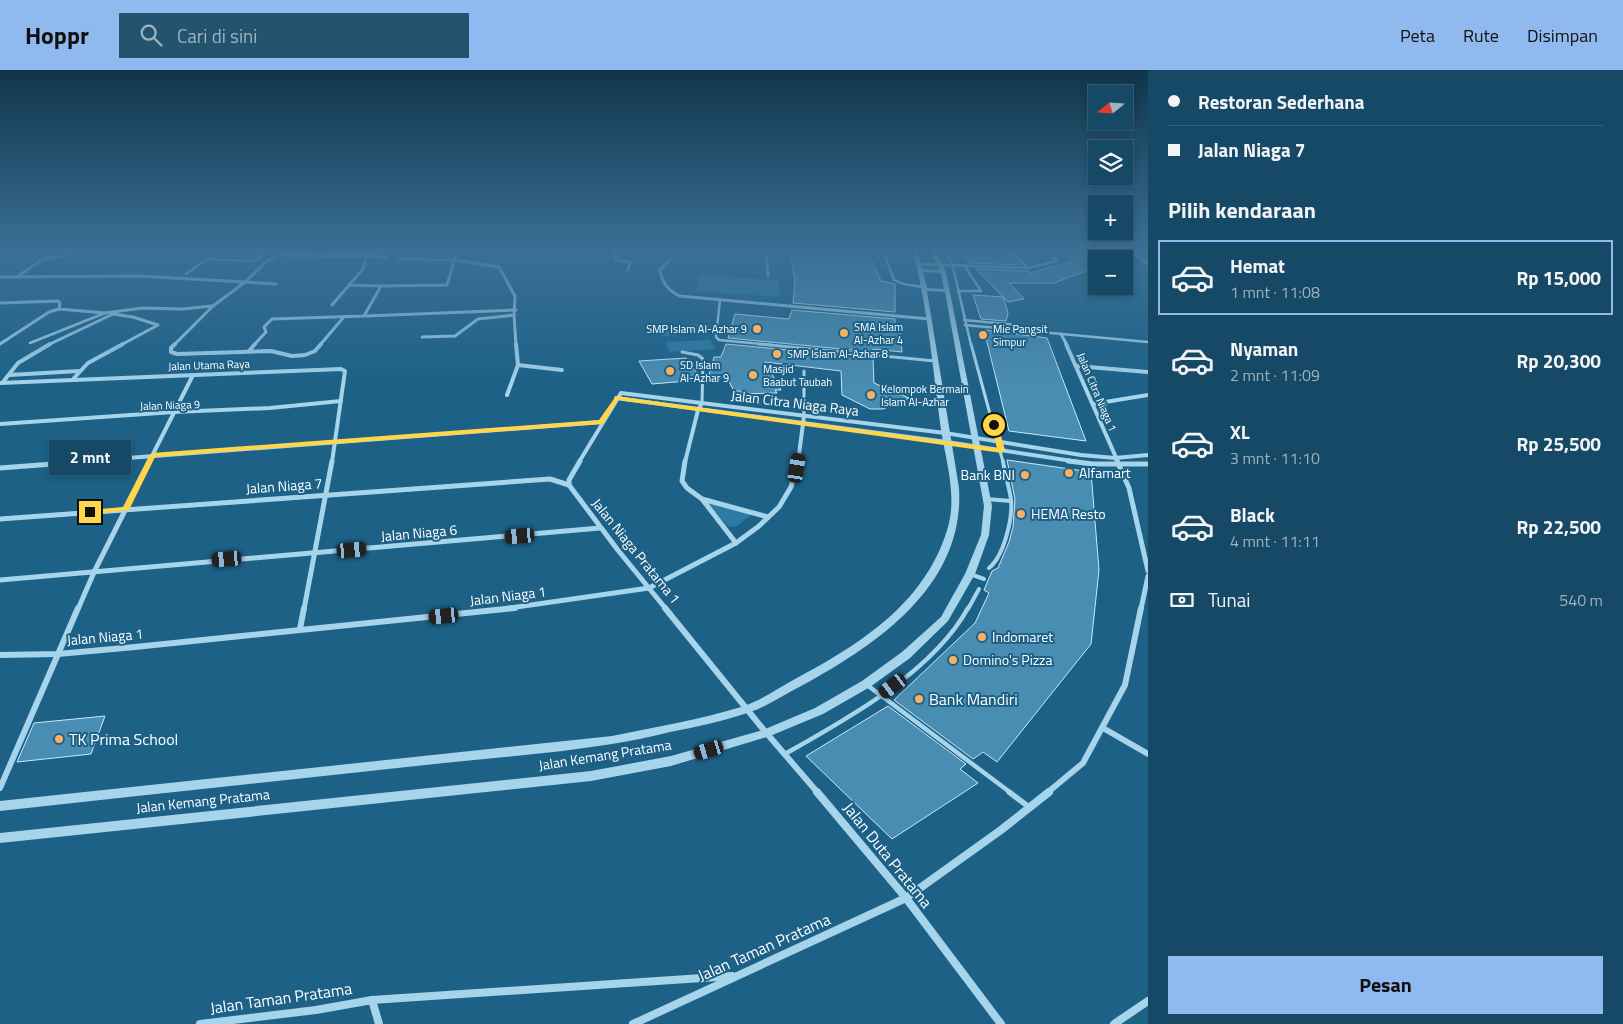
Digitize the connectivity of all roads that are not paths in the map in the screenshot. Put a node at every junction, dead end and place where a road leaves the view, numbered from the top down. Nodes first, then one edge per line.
1 (227, 296) edge
2 (339, 296) edge
3 (377, 296) edge
4 (515, 296) edge
5 (679, 296) edge
6 (925, 296) edge
7 (948, 296) edge
8 (959, 296) edge
9 (720, 300) junction
10 (0, 303) edge
11 (332, 305) dead end
12 (213, 306) junction
13 (58, 309) junction
14 (516, 310) junction
15 (105, 313) junction
16 (514, 315) junction
17 (366, 316) junction
18 (343, 318) junction
19 (929, 319) junction
20 (964, 320) junction
21 (1017, 325) dead end
22 (965, 326) junction
23 (1062, 334) junction
24 (422, 338) dead end
25 (1148, 342) edge
26 (30, 343) dead end
27 (0, 344) edge
28 (249, 351) junction
29 (682, 352) dead end
30 (935, 361) junction
31 (518, 365) junction
32 (1077, 366) junction
33 (562, 370) dead end
34 (79, 371) junction
35 (804, 371) dead end
36 (1148, 372) edge
37 (9, 375) junction
38 (192, 375) junction
39 (74, 378) junction
40 (2, 382) edge
41 (507, 395) dead end
42 (1148, 395) edge
43 (616, 398) junction
44 (341, 401) junction
45 (702, 403) junction
46 (1094, 404) junction
47 (698, 410) junction
48 (174, 412) junction
49 (804, 416) junction
50 (602, 422) junction
51 (0, 424) edge
52 (804, 424) junction
53 (946, 438) junction
54 (975, 442) junction
55 (999, 442) junction
56 (335, 443) junction
57 (1002, 450) junction
58 (1148, 455) edge
59 (152, 456) junction
60 (1115, 458) junction
61 (1148, 464) edge
62 (1118, 465) junction
63 (0, 468) edge
64 (569, 486) junction
65 (327, 494) junction
66 (702, 498) junction
67 (986, 499) junction
68 (1011, 501) junction
69 (126, 509) junction
70 (768, 517) junction
71 (0, 519) edge
72 (600, 528) junction
73 (736, 543) junction
74 (1142, 544) junction
75 (1148, 546) edge
76 (315, 552) junction
77 (990, 568) dead end
78 (95, 570) junction
79 (1148, 571) edge
80 (970, 574) junction
81 (1148, 576) edge
82 (984, 579) dead end
83 (0, 580) edge
84 (649, 588) junction
85 (979, 589) dead end
86 (300, 630) junction
87 (58, 654) junction
88 (0, 655) edge
89 (866, 684) junction
90 (880, 695) junction
91 (747, 709) junction
92 (1103, 728) junction
93 (766, 733) junction
94 (785, 754) junction
95 (1148, 754) edge
96 (0, 788) edge
97 (0, 806) edge
98 (1029, 807) junction
99 (0, 838) edge
100 (906, 898) junction
101 (736, 976) junction
102 (372, 1000) junction
103 (1148, 1001) edge
104 (200, 1024) edge
105 (378, 1024) edge
106 (633, 1024) edge
107 (1001, 1024) edge
108 (1114, 1024) edge

1 - 12 street
2 - 11 street
3 - 17 street
4 - 14 street
5 - 9 street
6 - 19 street, Jalan Kemang Pratama
7 - 54 street, Jalan Kemang Pratama
8 - 20 lane
9 - 19 street
9 - 30 lane
10 - 13 street
12 - 15 street
12 - 28 street
13 - 15 street
13 - 27 street
14 - 16 street
14 - 17 street
15 - 26 lane
16 - 24 street
16 - 31 street
17 - 18 street
18 - 28 street
18 - 28 street
19 - 30 street, Jalan Kemang Pratama
20 - 21 lane
20 - 22 lane
22 - 23 lane
22 - 55 lane
23 - 25 lane
23 - 32 street, Jalan Citra Niaga 1
29 - 45 lane
30 - 53 street, Jalan Kemang Pratama
31 - 33 street
31 - 41 street
32 - 36 street
32 - 46 street, Jalan Citra Niaga 1
34 - 37 street
34 - 37 street, Jalan Utama Raya
34 - 39 street, Jalan Utama Raya
35 - 49 lane
37 - 40 street, Jalan Utama Raya
38 - 39 street, Jalan Utama Raya
38 - 44 street, Jalan Utama Raya
38 - 48 street
39 - 40 street, Jalan Utama Raya
42 - 46 street
43 - 45 street, Jalan Citra Niaga Raya
43 - 47 street, Jalan Citra Niaga Raya
43 - 50 street
44 - 48 street, Jalan Niaga 9
44 - 56 street
45 - 47 street
45 - 49 street, Jalan Citra Niaga Raya
46 - 60 street, Jalan Citra Niaga 1
47 - 52 street, Jalan Citra Niaga Raya
47 - 66 street
48 - 51 street, Jalan Niaga 9
48 - 59 street
49 - 52 street, Jalan Niaga 1
49 - 53 street, Jalan Citra Niaga Raya
50 - 56 street
50 - 64 street
52 - 53 street, Jalan Citra Niaga Raya
52 - 70 street, Jalan Niaga 1
53 - 54 street, Jalan Citra Niaga Raya
53 - 54 street, Jalan Citra Niaga Raya
53 - 91 street, Jalan Kemang Pratama
54 - 55 street, Jalan Citra Niaga Raya
54 - 57 street, Jalan Citra Niaga Raya
54 - 67 street, Jalan Kemang Pratama
55 - 57 lane
55 - 60 street, Jalan Citra Niaga Raya
56 - 59 street
56 - 65 street
57 - 62 street, Jalan Citra Niaga Raya
57 - 68 lane
58 - 60 street, Jalan Citra Niaga Raya
59 - 63 street
59 - 69 street
60 - 62 street, Jalan Citra Niaga 1
61 - 62 street, Jalan Citra Niaga Raya
62 - 74 street, Jalan Citra Niaga 1
64 - 65 street, Jalan Niaga 7
64 - 72 street, Jalan Niaga Pratama 1
65 - 69 street, Jalan Niaga 7
65 - 76 street
66 - 70 street
66 - 73 street
67 - 68 lane
67 - 80 street, Jalan Kemang Pratama
68 - 77 lane
69 - 71 street, Jalan Niaga 7
69 - 78 street
70 - 73 street, Jalan Niaga 1
72 - 76 street, Jalan Niaga 6
72 - 84 street, Jalan Niaga Pratama 1
73 - 84 street, Jalan Niaga 1
74 - 75 street
74 - 79 street, Jalan Citra Niaga 1
76 - 78 street, Jalan Niaga 6
76 - 86 street
78 - 83 street, Jalan Niaga 6
78 - 87 street
80 - 82 lane
80 - 89 street, Jalan Kemang Pratama
81 - 92 street, Jalan Taman Pratama
84 - 86 street, Jalan Niaga 1
84 - 91 street, Jalan Niaga Pratama 1
85 - 90 lane
86 - 87 street, Jalan Niaga 1
87 - 88 street, Jalan Niaga 1
87 - 96 street
89 - 90 lane
89 - 93 street, Jalan Kemang Pratama
90 - 94 lane
90 - 98 lane
91 - 93 street, Jalan Duta Pratama
91 - 97 street, Jalan Kemang Pratama
92 - 95 street
92 - 98 street, Jalan Taman Pratama
93 - 94 street, Jalan Duta Pratama
93 - 99 street, Jalan Kemang Pratama
94 - 100 street, Jalan Duta Pratama
98 - 100 street, Jalan Taman Pratama
100 - 101 street, Jalan Taman Pratama
100 - 107 street, Jalan Duta Pratama
101 - 102 street
101 - 106 street, Jalan Taman Pratama
102 - 104 street, Jalan Taman Pratama
102 - 105 street, Jalan Taman Pratama
103 - 108 street

